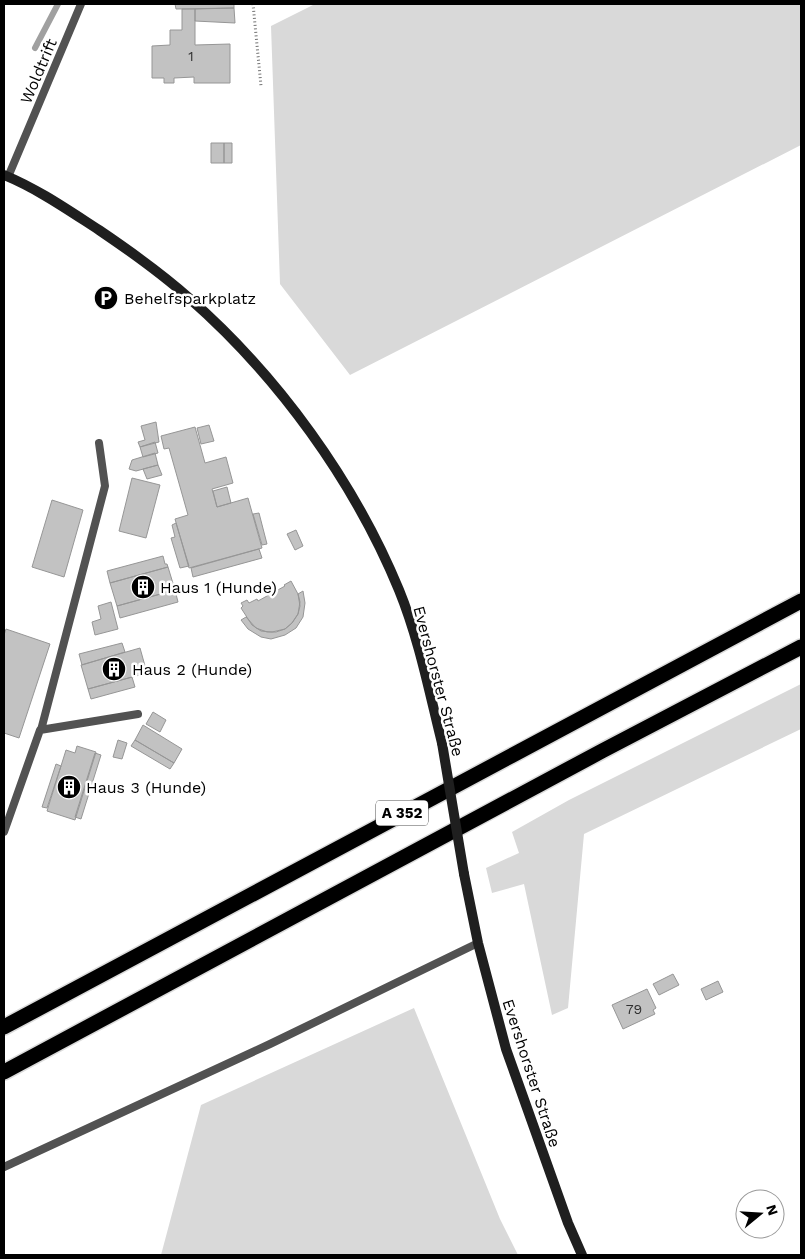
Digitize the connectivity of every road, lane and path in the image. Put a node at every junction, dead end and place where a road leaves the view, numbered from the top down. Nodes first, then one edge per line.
1 (81, 4) edge
2 (254, 4) edge
3 (261, 86) dead end
4 (6, 176) edge
5 (99, 443) dead end
6 (801, 601) edge
7 (801, 647) edge
8 (138, 714) dead end
9 (41, 730) junction
10 (4, 832) edge
11 (478, 943) junction
12 (4, 1027) edge
13 (4, 1072) edge
14 (4, 1167) edge
15 (582, 1255) edge

1 - 4 lane, Woldtrift
2 - 3 path
4 - 11 street, Evershorster Straße, bridge
5 - 9 lane
6 - 12 highway, A 352
7 - 13 highway, A 352
8 - 9 lane
9 - 10 lane
11 - 14 lane
11 - 15 street, Evershorster Straße

